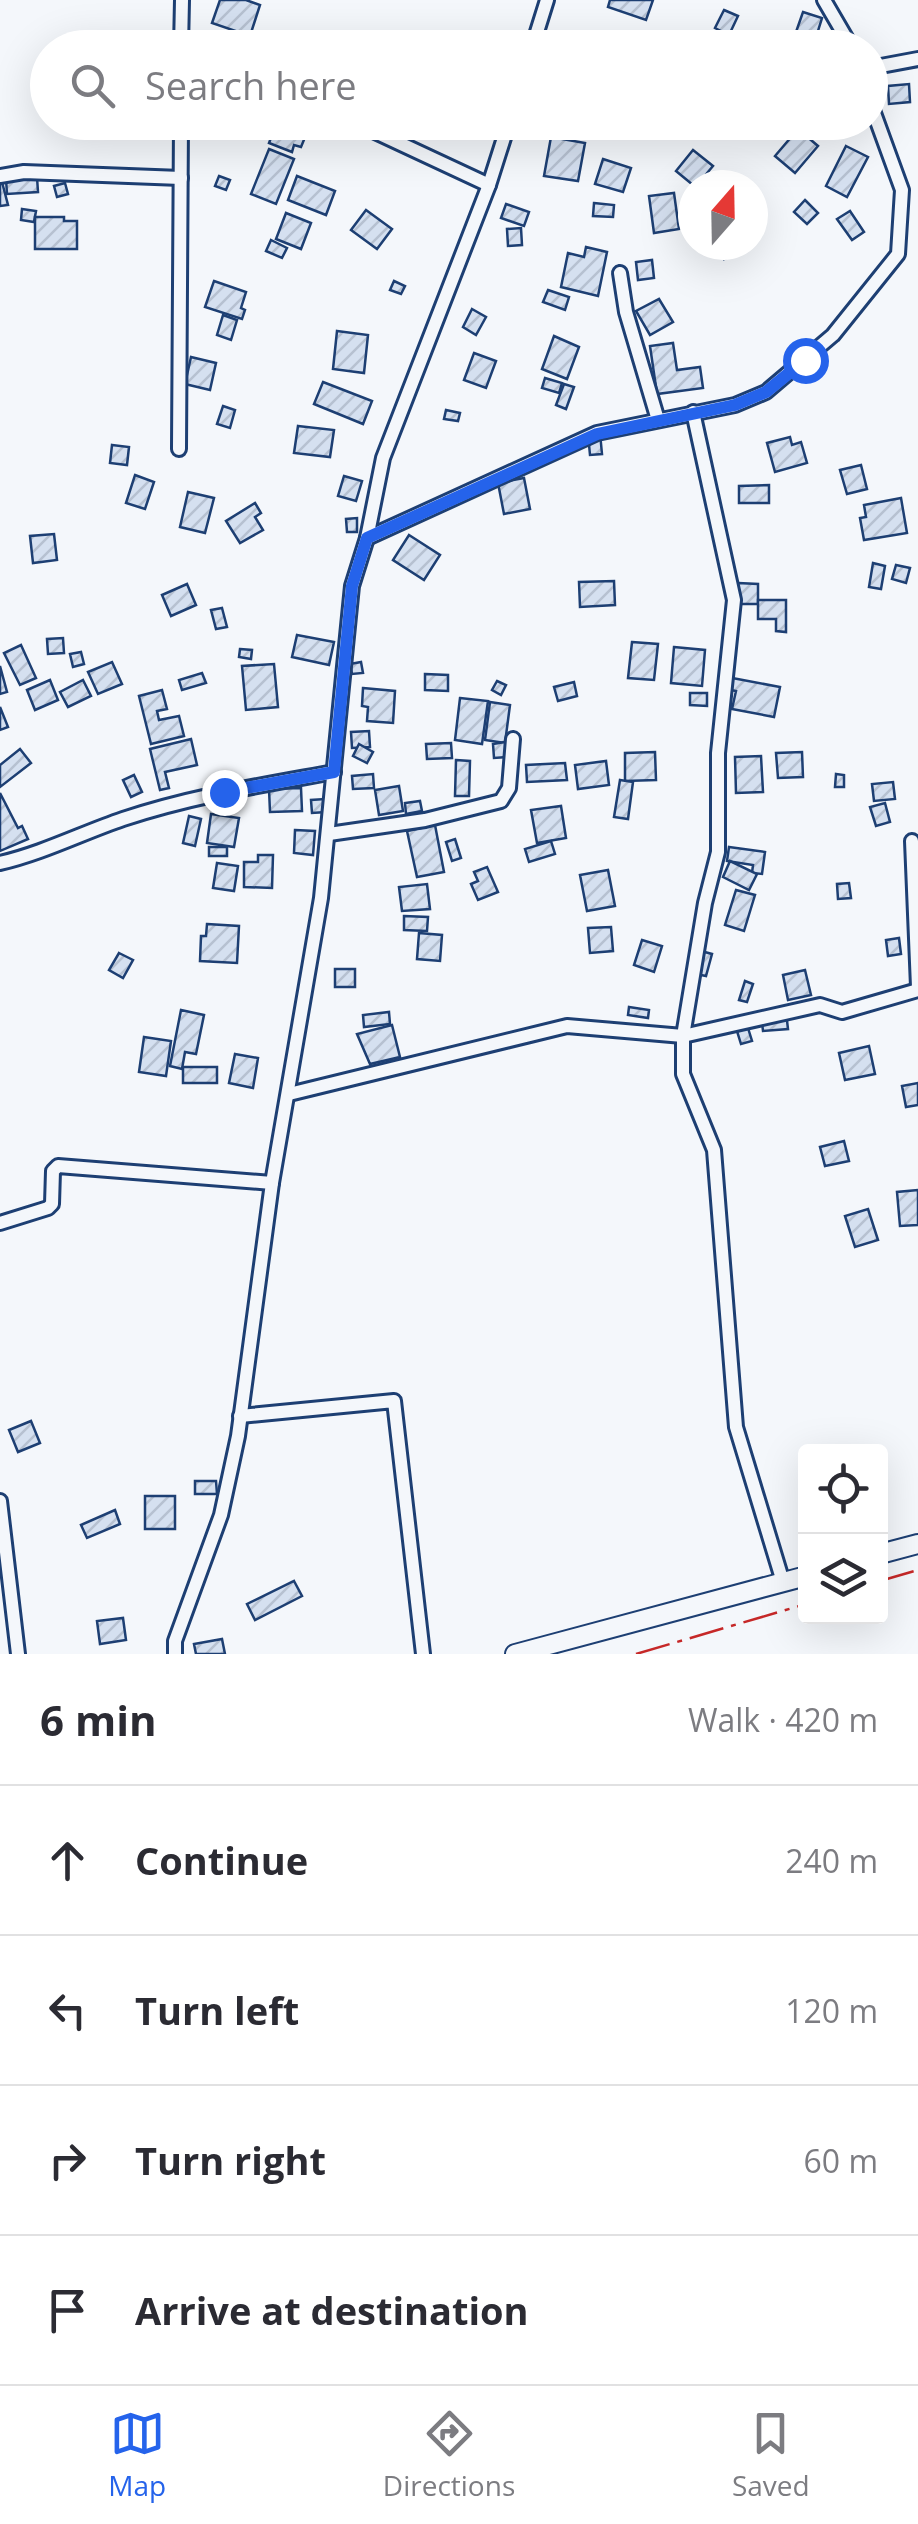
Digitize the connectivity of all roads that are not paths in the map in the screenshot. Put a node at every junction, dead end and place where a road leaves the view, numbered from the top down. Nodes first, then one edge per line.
1 (182, 0) edge
2 (547, 0) edge
3 (824, 0) edge
4 (182, 30) edge
5 (538, 30) edge
6 (842, 30) edge
7 (918, 59) edge
8 (888, 65) edge
9 (181, 140) edge
10 (393, 140) edge
11 (503, 140) edge
12 (884, 140) edge
13 (0, 176) edge
14 (180, 178) junction
15 (489, 185) junction
16 (620, 274) dead end
17 (693, 412) junction
18 (658, 420) junction
19 (179, 448) dead end
20 (367, 538) junction
21 (513, 739) dead end
22 (334, 772) junction
23 (328, 834) junction
24 (912, 841) dead end
25 (0, 862) edge
26 (918, 988) edge
27 (683, 1036) junction
28 (289, 1094) junction
29 (272, 1183) junction
30 (0, 1223) edge
31 (240, 1416) junction
32 (0, 1501) edge
33 (918, 1544) edge
34 (888, 1552) edge
35 (798, 1578) edge
36 (783, 1582) junction
37 (18, 1654) edge
38 (175, 1654) edge
39 (423, 1654) edge
40 (516, 1654) edge

1 - 4 street
2 - 5 street
3 - 6 street
7 - 8 street
9 - 14 street
10 - 15 street
11 - 15 street
12 - 17 street
13 - 14 street
14 - 19 street
15 - 20 street
16 - 18 street
17 - 18 street
17 - 27 street
18 - 20 street
20 - 22 street
21 - 23 street
22 - 23 street
22 - 25 street
23 - 28 street
24 - 26 street
26 - 27 street
27 - 28 street
27 - 36 street
28 - 29 street
29 - 30 street
29 - 31 street
31 - 38 street
31 - 39 street
32 - 37 street
33 - 34 main road
35 - 36 main road
36 - 40 main road

